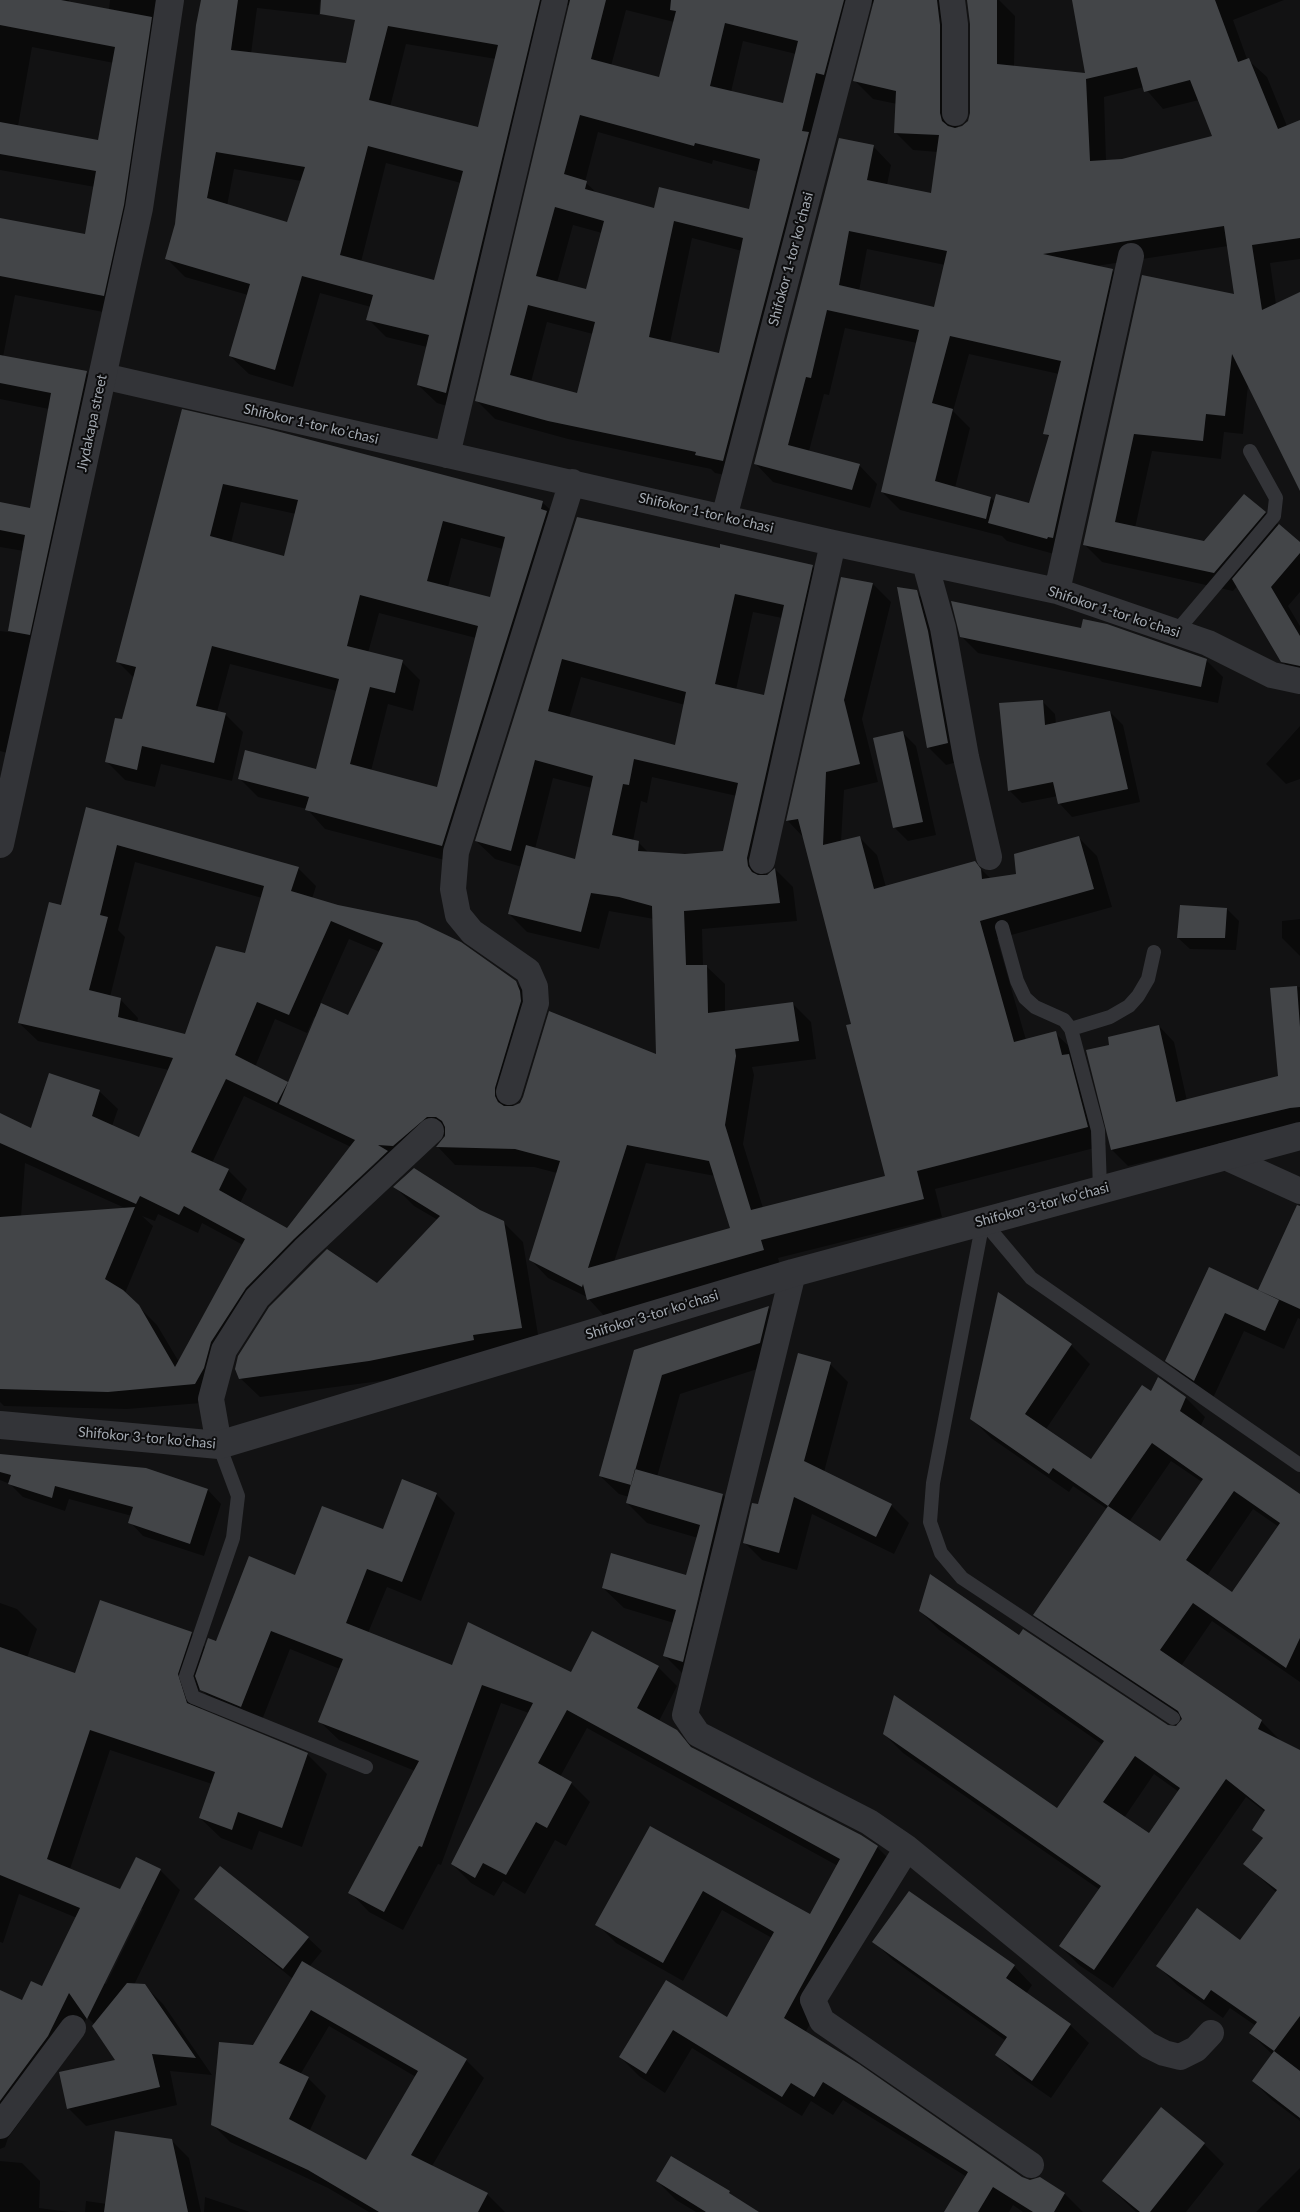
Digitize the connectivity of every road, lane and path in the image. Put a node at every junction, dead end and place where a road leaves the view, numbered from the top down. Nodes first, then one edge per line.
1 (168, 0) edge
2 (555, 0) edge
3 (859, 0) edge
4 (952, 0) edge
5 (955, 113) dead end
6 (1132, 256) dead end
7 (103, 376) junction
8 (1250, 451) dead end
9 (447, 455) junction
10 (572, 482) junction
11 (724, 518) junction
12 (833, 543) junction
13 (925, 563) junction
14 (1057, 591) junction
15 (1176, 632) junction
16 (1300, 681) edge
17 (0, 844) edge
18 (989, 857) dead end
19 (762, 861) dead end
20 (1002, 927) dead end
21 (1154, 952) dead end
22 (1071, 1029) junction
23 (509, 1092) dead end
24 (431, 1131) dead end
25 (1300, 1136) edge
26 (1223, 1156) junction
27 (1100, 1189) junction
28 (1300, 1191) edge
29 (983, 1221) junction
30 (792, 1273) junction
31 (0, 1425) edge
32 (219, 1445) junction
33 (1300, 1465) edge
34 (1173, 1718) dead end
35 (366, 1767) dead end
36 (906, 1848) junction
37 (73, 2028) dead end
38 (1211, 2034) dead end
39 (0, 2126) edge
40 (1031, 2164) dead end

1 - 7 street, Jiydakapa street
2 - 9 street
3 - 11 street, Shifokor 1-tor koʻchasi
4 - 5 street
6 - 14 street
7 - 9 street, Shifokor 1-tor koʼchasi
7 - 17 street, Jiydakapa street
8 - 15 lane
9 - 10 street, Shifokor 1-tor koʼchasi
10 - 11 street, Shifokor 1-tor koʼchasi
10 - 23 street
11 - 12 street, Shifokor 1-tor koʼchasi
12 - 13 street, Shifokor 1-tor koʼchasi
12 - 19 street
13 - 14 street, Shifokor 1-tor koʼchasi
13 - 18 street
14 - 15 street, Shifokor 1-tor koʼchasi
15 - 16 street, Shifokor 1-tor koʼchasi
20 - 22 lane
21 - 22 lane
22 - 27 lane
24 - 32 street
25 - 26 street, Shifokor 3-tor koʼchasi
26 - 27 street, Shifokor 3-tor koʼchasi
26 - 28 street
27 - 29 street, Shifokor 3-tor koʼchasi
29 - 30 street, Shifokor 3-tor koʼchasi
29 - 33 lane
29 - 34 lane
30 - 32 street, Shifokor 3-tor koʼchasi
30 - 36 street
31 - 32 street, Shifokor 3-tor koʼchasi
32 - 35 lane
36 - 38 street
36 - 40 street
37 - 39 street

